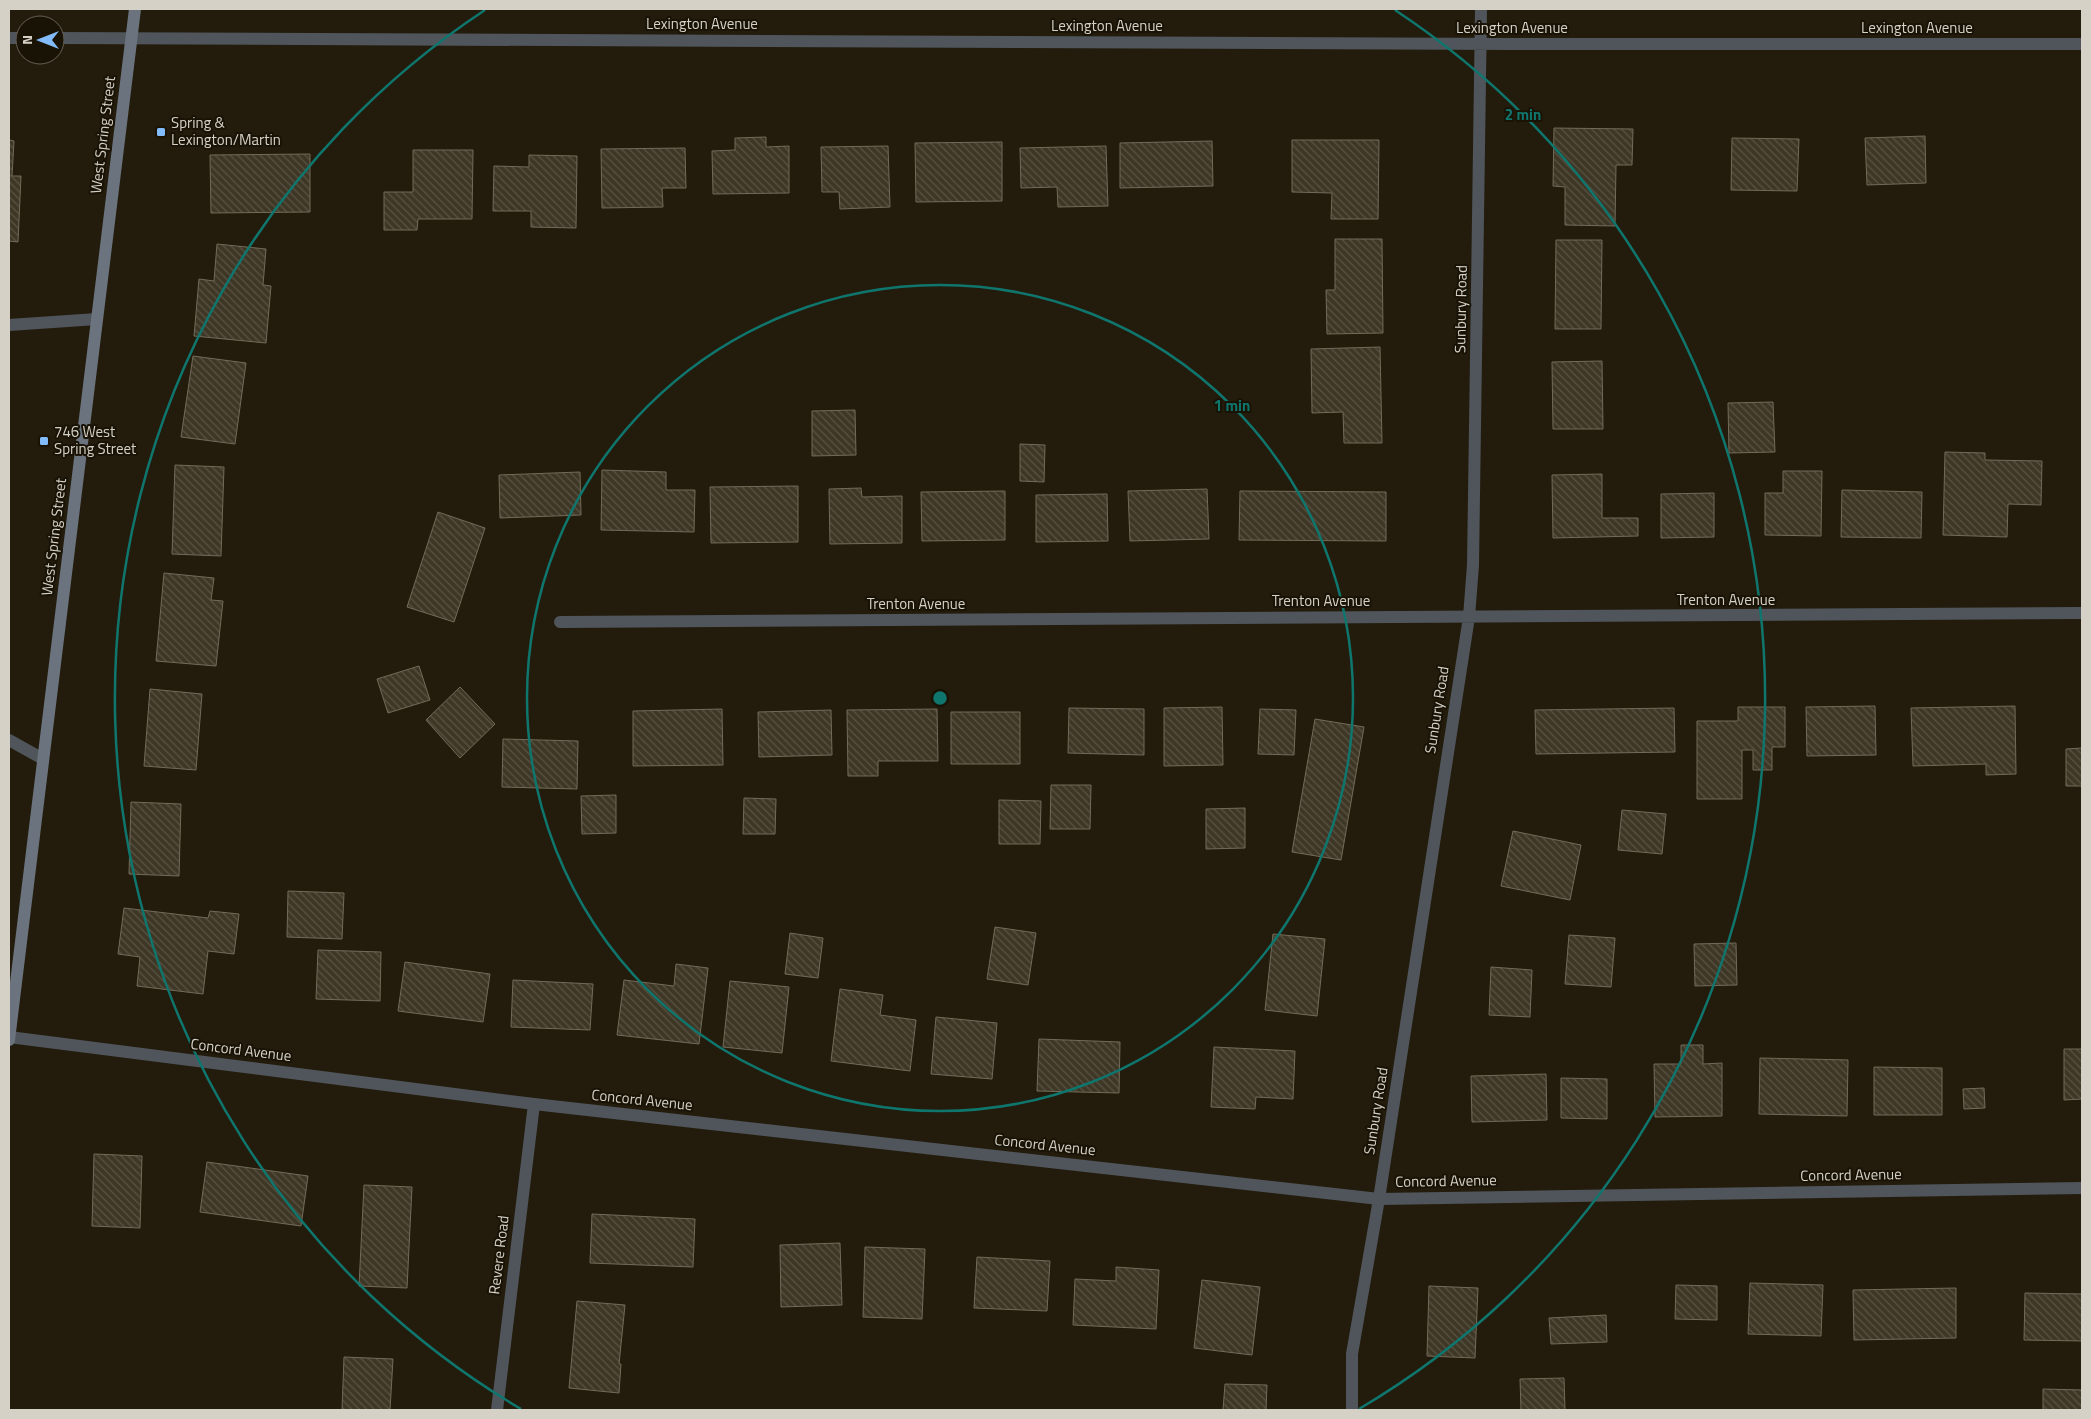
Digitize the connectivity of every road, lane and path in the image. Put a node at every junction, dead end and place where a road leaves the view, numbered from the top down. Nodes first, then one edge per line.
1 (135, 9) edge
2 (1481, 9) edge
3 (131, 37) junction
4 (65, 38) edge
5 (1481, 43) junction
6 (2082, 44) edge
7 (97, 319) junction
8 (9, 325) edge
9 (2082, 613) edge
10 (1469, 617) junction
11 (560, 622) dead end
12 (9, 740) edge
13 (43, 759) junction
14 (9, 1038) edge
15 (534, 1104) junction
16 (2082, 1188) edge
17 (1379, 1199) junction
18 (497, 1410) edge
19 (1352, 1410) edge

1 - 3 main road, West Spring Street
2 - 5 street, Sunbury Road
3 - 4 street, Lexington Avenue
3 - 5 street, Lexington Avenue
3 - 7 main road, West Spring Street
5 - 6 street, Lexington Avenue
5 - 10 street, Sunbury Road
7 - 8 street
7 - 13 main road, West Spring Street
9 - 10 street, Trenton Avenue
10 - 11 street, Trenton Avenue
10 - 17 street, Sunbury Road
12 - 13 street
13 - 14 main road, West Spring Street
14 - 15 street, Concord Avenue
15 - 17 street, Concord Avenue
15 - 18 street, Revere Road
16 - 17 street, Concord Avenue
17 - 19 street, Sunbury Road

